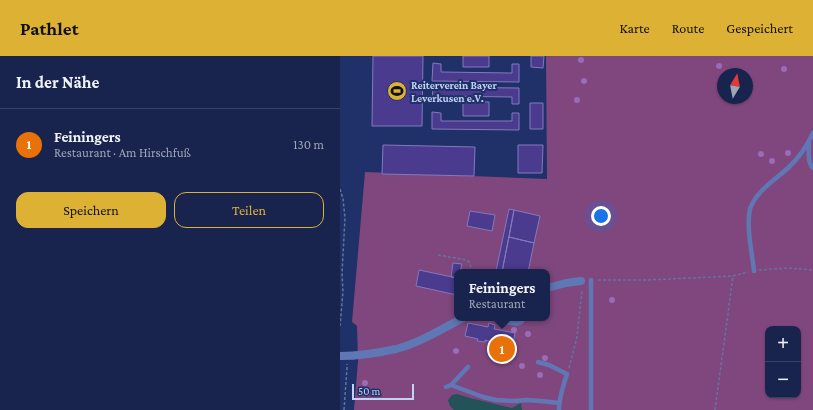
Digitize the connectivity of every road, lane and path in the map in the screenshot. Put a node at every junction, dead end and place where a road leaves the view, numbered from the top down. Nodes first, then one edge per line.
1 (813, 133) edge
2 (809, 142) junction
3 (813, 168) edge
4 (340, 189) edge
5 (438, 255) dead end
6 (472, 269) edge
7 (813, 270) edge
8 (754, 271) junction
9 (733, 276) junction
10 (592, 280) joint
11 (581, 281) joint
12 (550, 287) edge
13 (458, 321) edge
14 (509, 321) edge
15 (522, 321) edge
16 (340, 326) edge
17 (343, 356) edge
18 (538, 362) dead end
19 (468, 367) dead end
20 (567, 374) junction
21 (559, 403) junction
22 (344, 410) edge
23 (559, 410) edge
24 (591, 410) edge
25 (714, 410) edge

1 - 2 lane
2 - 3 lane
2 - 8 lane
4 - 16 path
5 - 6 path
7 - 8 path
8 - 9 path
9 - 10 path
9 - 25 path
10 - 24 lane
11 - 12 street
11 - 20 path
13 - 17 street
14 - 15 lane
17 - 22 path
18 - 20 lane
19 - 21 lane
20 - 21 lane
21 - 23 lane

